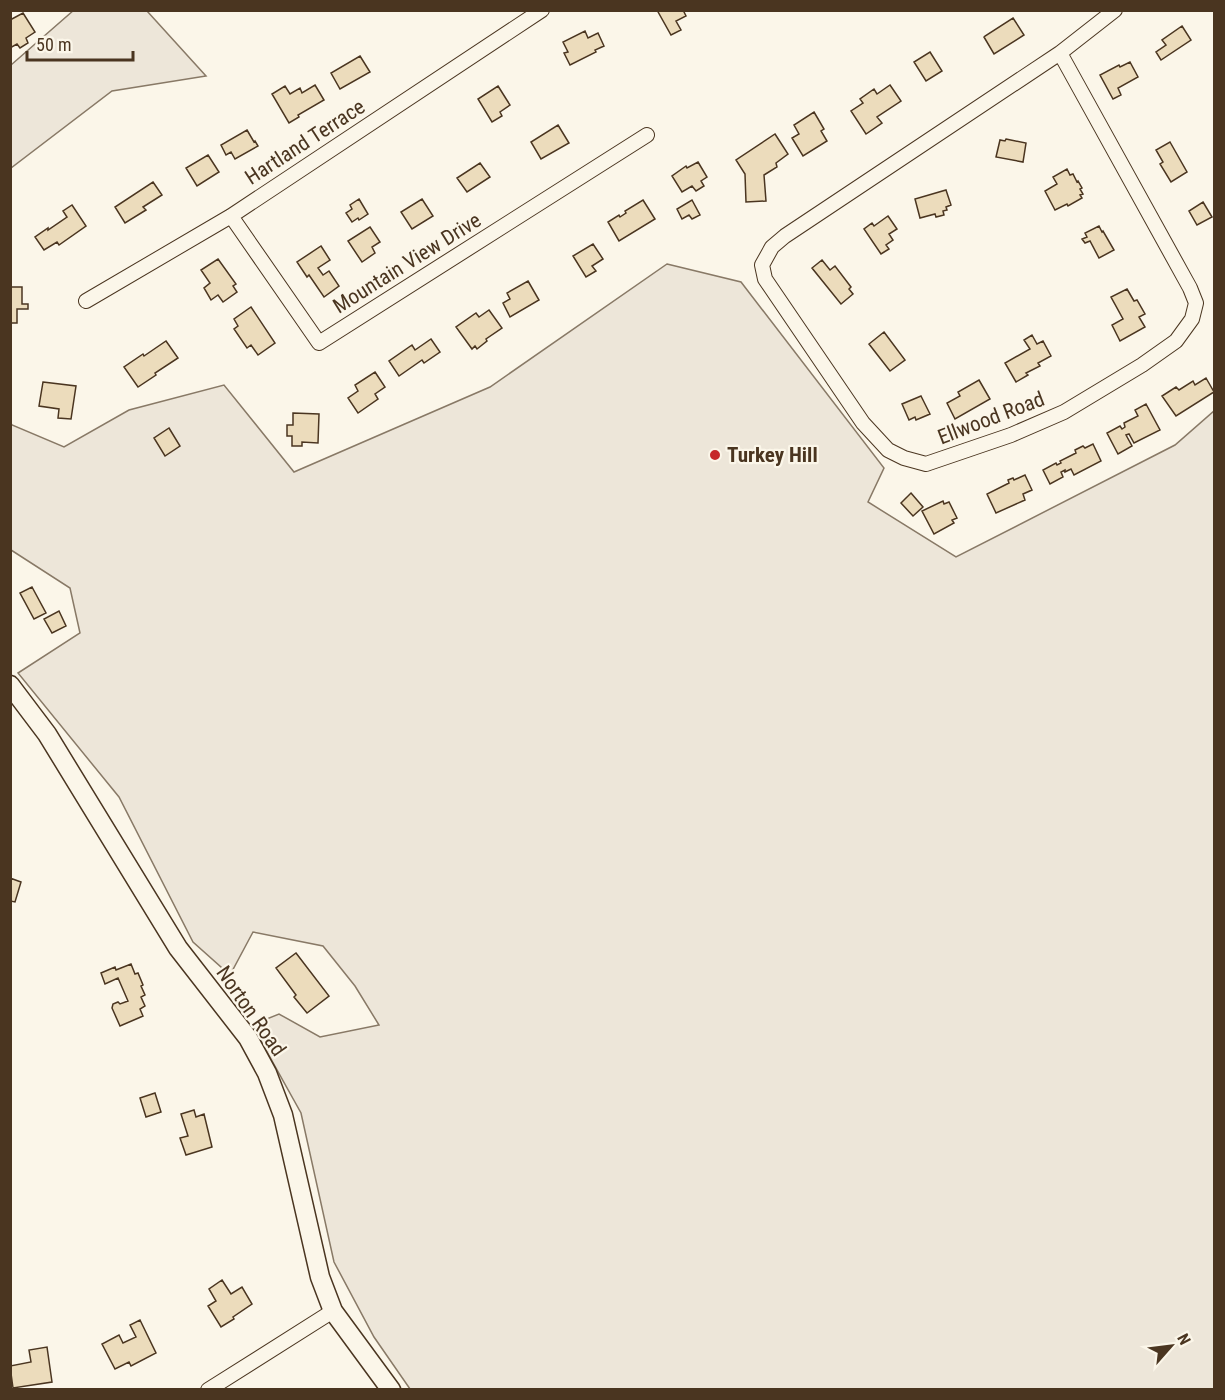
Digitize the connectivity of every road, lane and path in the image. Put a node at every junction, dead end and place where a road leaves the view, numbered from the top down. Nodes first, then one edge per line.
1 (542, 10) edge
2 (1115, 10) edge
3 (1060, 53) junction
4 (647, 135) dead end
5 (231, 216) junction
6 (86, 301) dead end
7 (10, 685) edge
8 (333, 1311) junction
9 (208, 1389) edge
10 (391, 1389) edge

1 - 5 street, Hartland Terrace
2 - 3 street, Ellwood Road
3 - 3 street, Ellwood Road
4 - 5 street, Mountain View Drive
5 - 6 street, Hartland Terrace
7 - 8 main road, Norton Road
8 - 9 street
8 - 10 main road, Norton Road

